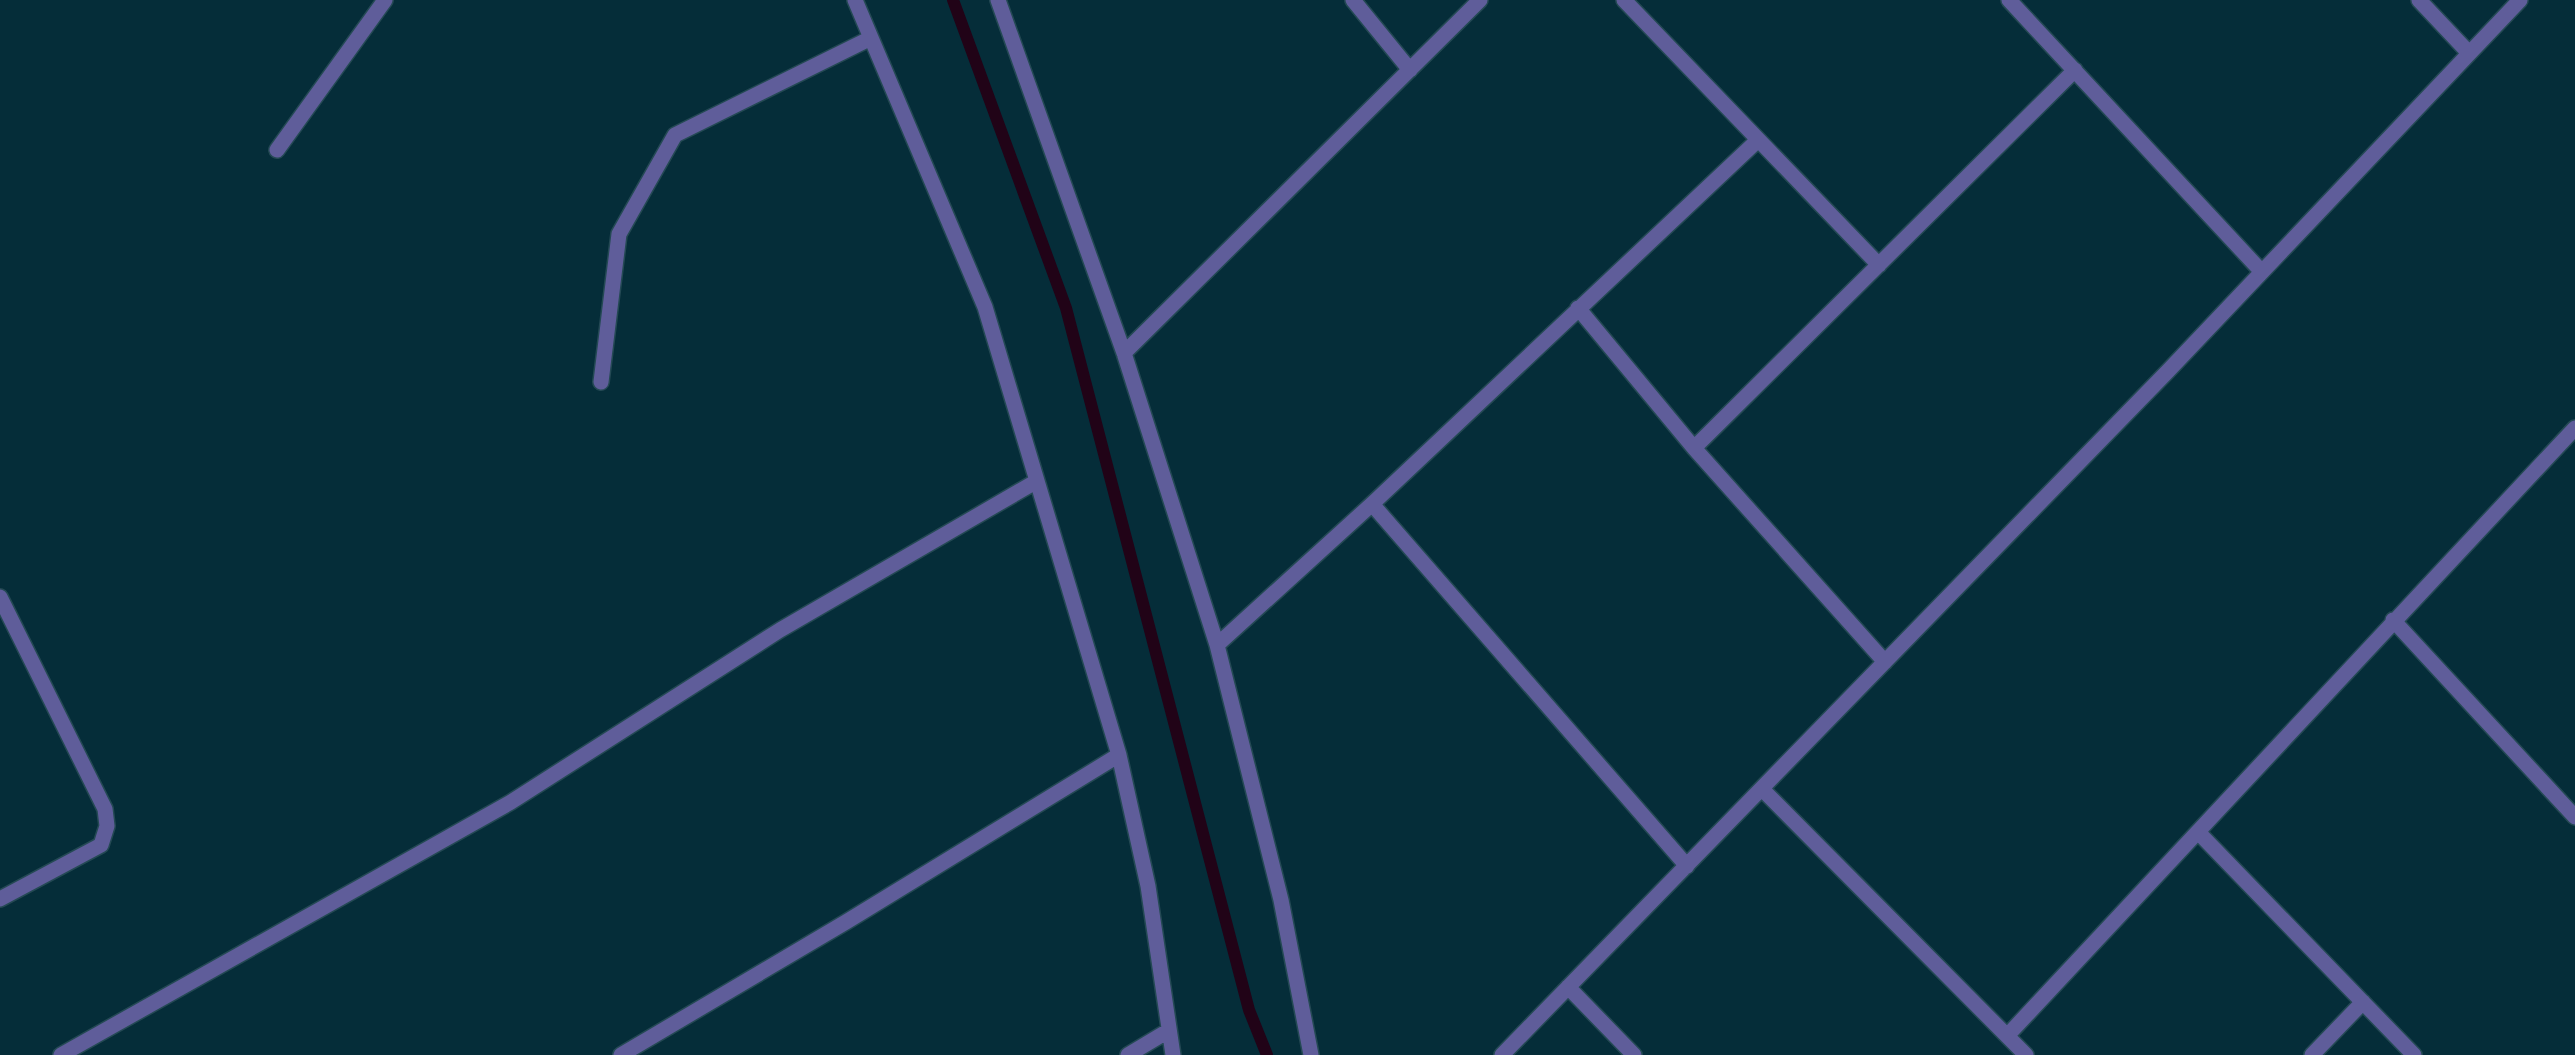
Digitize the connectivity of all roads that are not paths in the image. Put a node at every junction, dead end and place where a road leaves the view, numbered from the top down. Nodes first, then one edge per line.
1 (385, 0) edge
2 (855, 0) edge
3 (998, 0) edge
4 (1353, 0) edge
5 (1480, 0) edge
6 (1624, 0) edge
7 (2009, 0) edge
8 (2419, 0) edge
9 (2520, 0) edge
10 (871, 38) junction
11 (2469, 53) junction
12 (1410, 70) junction
13 (2075, 70) junction
14 (1758, 140) junction
15 (277, 150) dead end
16 (1879, 265) junction
17 (2262, 272) junction
18 (1578, 308) junction
19 (1124, 353) junction
20 (601, 382) dead end
21 (2575, 428) edge
22 (1694, 448) junction
23 (1036, 481) junction
24 (1372, 504) junction
25 (0, 597) edge
26 (2393, 620) junction
27 (1217, 645) junction
28 (1884, 662) junction
29 (1119, 755) junction
30 (1761, 789) junction
31 (2575, 817) edge
32 (2198, 832) junction
33 (1687, 866) junction
34 (0, 899) edge
35 (1568, 987) junction
36 (2363, 1002) junction
37 (1168, 1031) junction
38 (2007, 1036) junction
39 (61, 1055) edge
40 (621, 1055) edge
41 (1128, 1055) edge
42 (1173, 1055) edge
43 (1311, 1055) edge
44 (1502, 1055) edge
45 (1634, 1055) edge
46 (2026, 1055) edge
47 (2312, 1055) edge
48 (2414, 1055) edge

1 - 15 street
2 - 10 street
3 - 19 street
4 - 12 street
5 - 12 street
6 - 14 street
7 - 13 street
8 - 11 street
9 - 11 street
10 - 20 street
10 - 23 street
11 - 17 street
12 - 19 street
13 - 16 street
13 - 17 street
14 - 16 street
14 - 18 street
16 - 22 street
17 - 28 street
18 - 22 street
18 - 24 street
19 - 27 street
21 - 26 street
22 - 28 street
23 - 29 street
23 - 39 street
24 - 27 street
24 - 33 street
25 - 34 street
26 - 31 street
26 - 32 street
27 - 43 street
28 - 30 street
29 - 37 street
29 - 40 street
30 - 33 street
30 - 38 street
32 - 36 street
32 - 38 street
33 - 35 street
35 - 44 street
35 - 45 street
36 - 47 street
36 - 48 street
37 - 41 street
37 - 42 street
38 - 46 street

